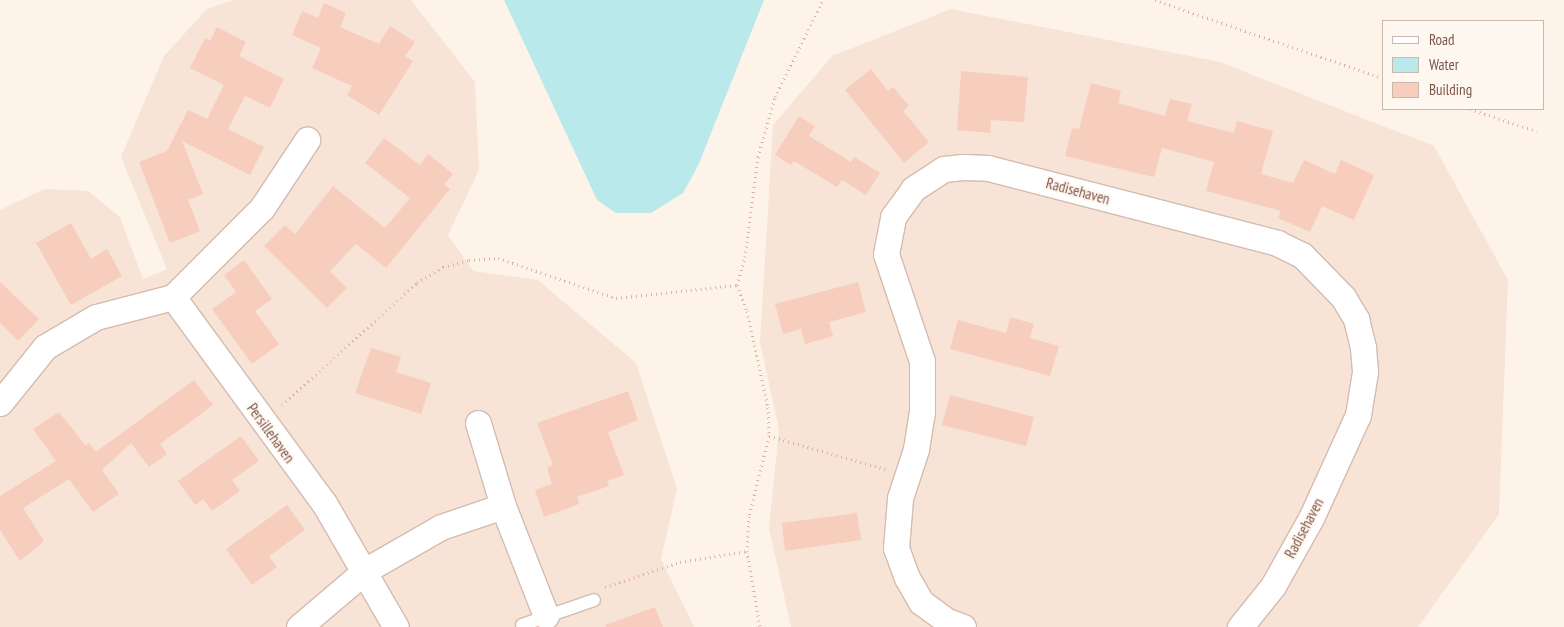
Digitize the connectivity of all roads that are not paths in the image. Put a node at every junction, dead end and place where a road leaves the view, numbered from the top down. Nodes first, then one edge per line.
1 (306, 140) dead end
2 (173, 298) junction
3 (0, 403) edge
4 (478, 423) dead end
5 (503, 506) junction
6 (366, 570) junction
7 (594, 600) road end
8 (546, 616) junction
9 (522, 625) dead end
10 (299, 627) edge
11 (396, 627) edge
12 (963, 627) edge
13 (1240, 627) edge

1 - 2 street
2 - 3 street
2 - 6 street, Persillehaven
4 - 5 street
5 - 6 street
5 - 8 street
6 - 10 street
6 - 11 street, Persillehaven
7 - 8 lane
8 - 9 lane
12 - 13 street, Radisehaven

